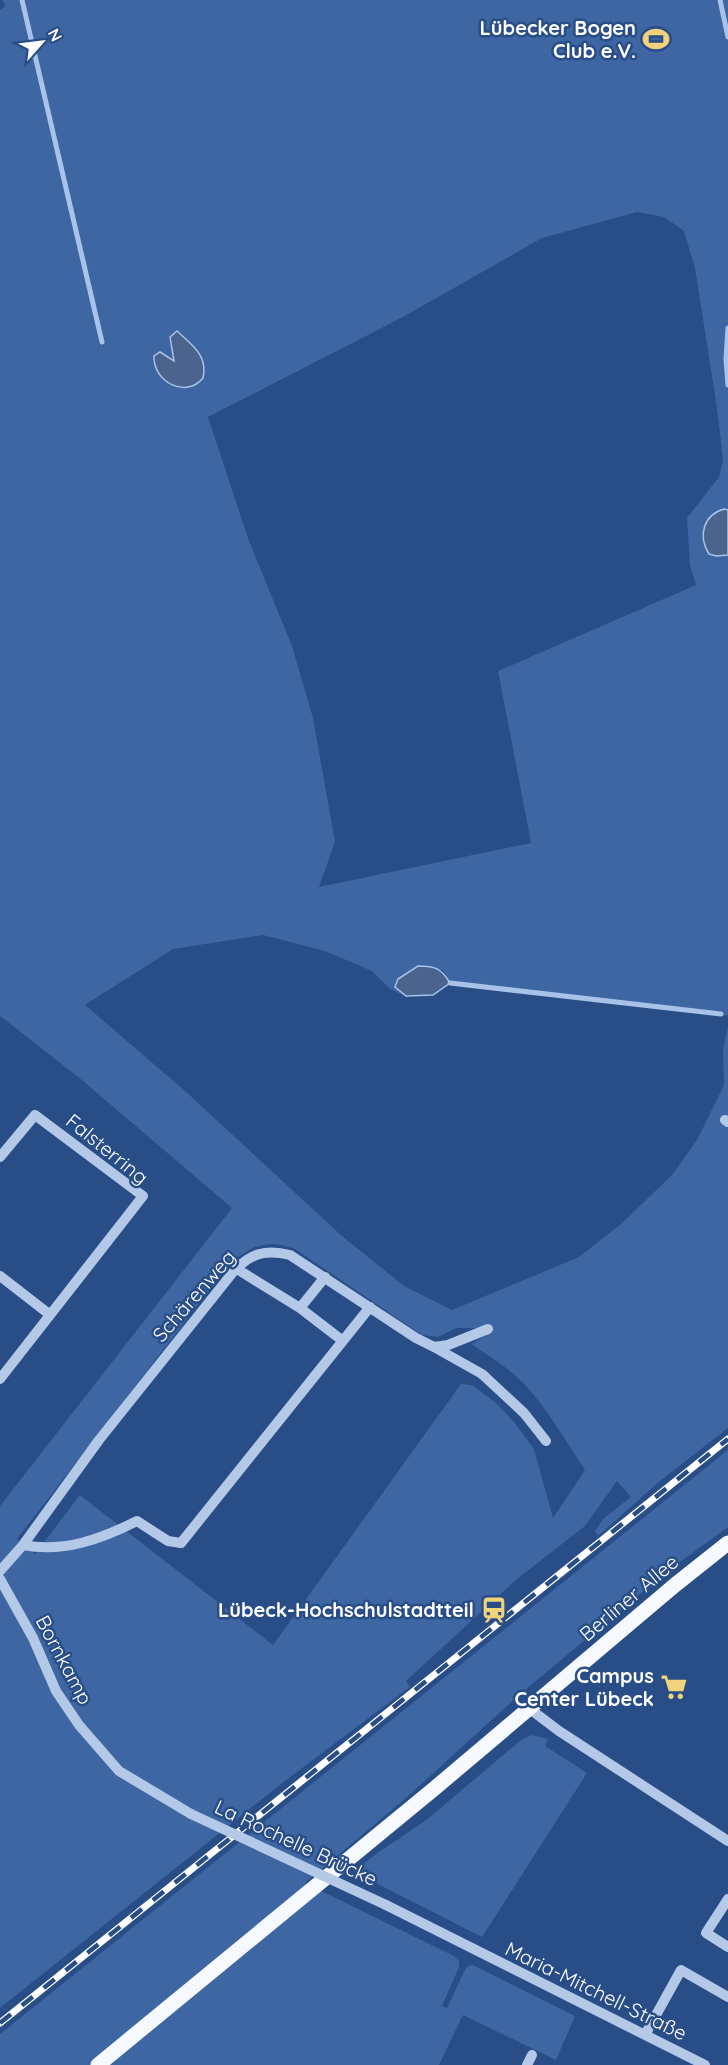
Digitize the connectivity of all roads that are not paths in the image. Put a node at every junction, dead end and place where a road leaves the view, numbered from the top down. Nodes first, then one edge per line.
1 (0, 1157) edge
2 (237, 1269) junction
3 (0, 1276) edge
4 (324, 1277) junction
5 (370, 1307) junction
6 (300, 1308) junction
7 (49, 1314) junction
8 (488, 1329) dead end
9 (343, 1341) junction
10 (434, 1347) junction
11 (0, 1379) edge
12 (546, 1441) dead end
13 (728, 1543) edge
14 (23, 1545) junction
15 (0, 1572) edge
16 (0, 1579) edge
17 (530, 1709) junction
18 (191, 1814) joint
19 (728, 1841) edge
20 (728, 1899) edge
21 (728, 1947) edge
22 (471, 1948) joint
23 (728, 1997) edge
24 (645, 2036) junction
25 (98, 2065) edge
26 (705, 2065) edge

1 - 7 street, Falsterring
2 - 4 street, Schärenweg
2 - 6 street
2 - 14 street, Schärenweg
3 - 7 street
4 - 5 street, Schärenweg
4 - 6 street
5 - 9 street
5 - 10 street, Schärenweg
6 - 9 street
7 - 11 street
8 - 10 street
9 - 14 street
10 - 12 street, Schärenweg
13 - 17 main road, Berliner Allee
14 - 15 street, Schärenweg
16 - 18 street, Bornkamp
17 - 19 street
17 - 25 main road, Berliner Allee
18 - 22 street, La Rochelle Brücke, bridge
20 - 21 street
22 - 24 street, Maria-Mitchell-Straße
23 - 24 street
24 - 26 street, Maria-Mitchell-Straße

